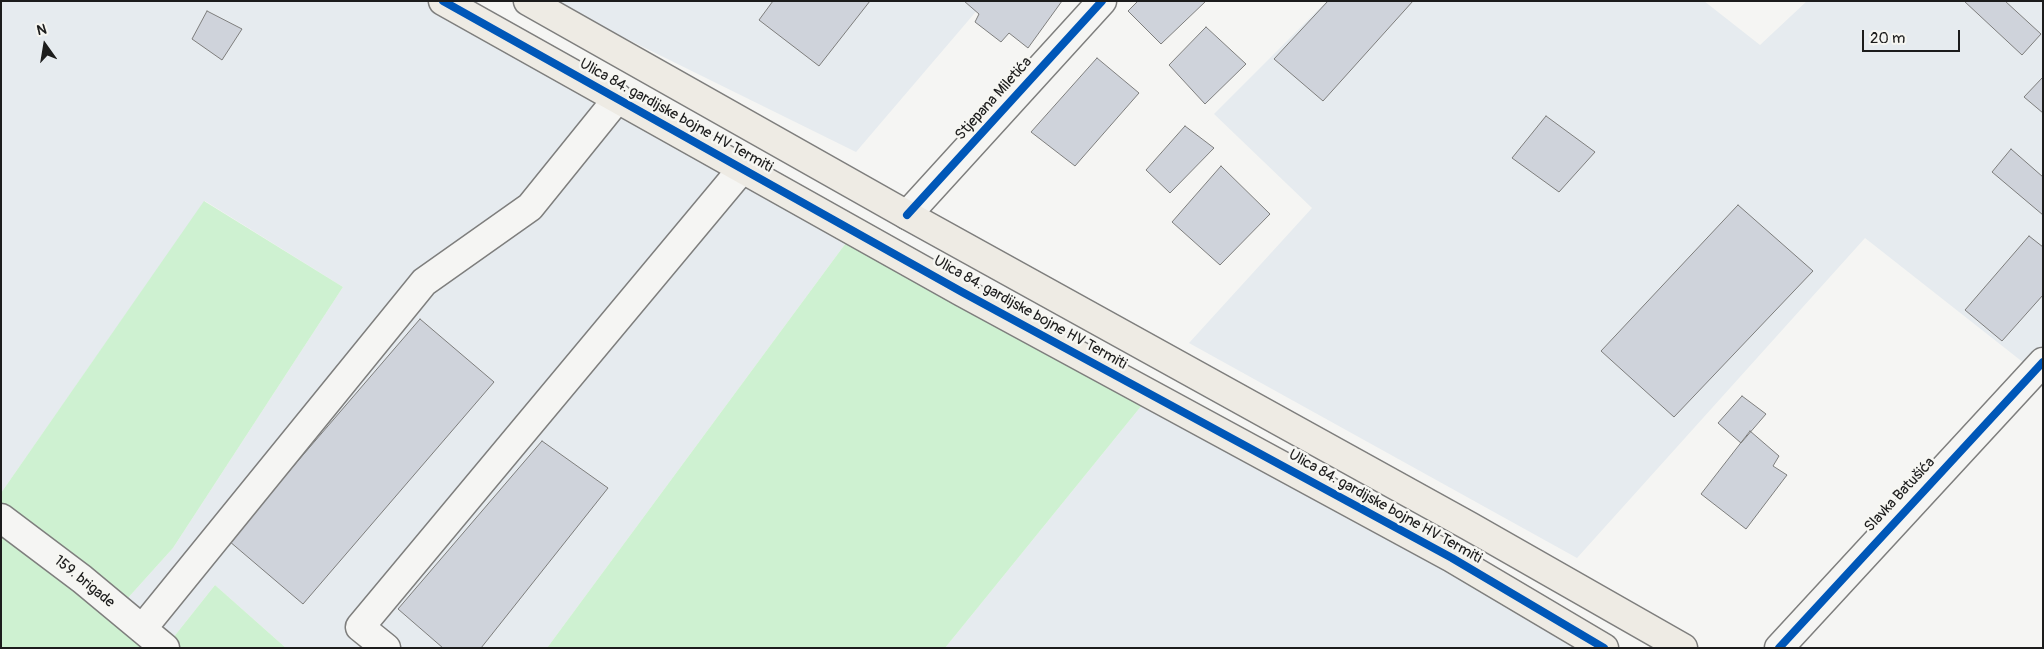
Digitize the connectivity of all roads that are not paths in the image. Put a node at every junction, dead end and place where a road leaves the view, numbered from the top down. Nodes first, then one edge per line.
1 (443, 1) edge
2 (528, 1) edge
3 (1102, 1) edge
4 (618, 98) junction
5 (742, 168) junction
6 (907, 215) junction
7 (2043, 362) edge
8 (1, 518) edge
9 (142, 629) junction
10 (165, 648) edge
11 (386, 648) edge
12 (1604, 648) edge
13 (1683, 648) edge
14 (1779, 648) edge

1 - 4 main road, Ulica 84. gardijske bojne HV Termiti
2 - 6 main road, Ulica 84. gardijske bojne HV Termiti
3 - 6 street, Stjepana Miletića
4 - 5 main road, Ulica 84. gardijske bojne HV Termiti
4 - 9 street
5 - 11 street
5 - 12 main road, Ulica 84. gardijske bojne HV Termiti
6 - 13 main road, Ulica 84. gardijske bojne HV Termiti
7 - 14 street, Slavka Batušića
8 - 9 street, 159. brigade
9 - 10 street, 159. brigade

